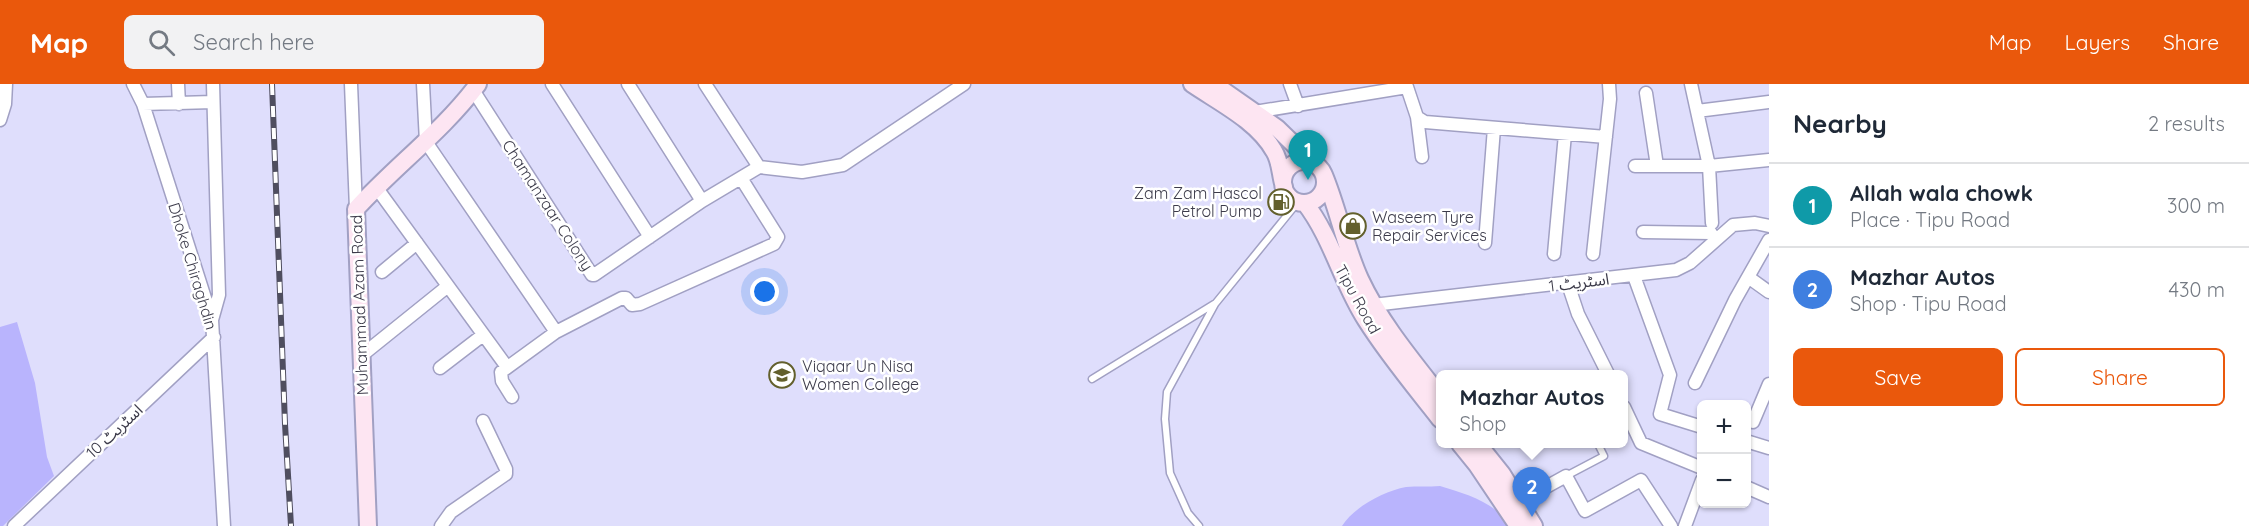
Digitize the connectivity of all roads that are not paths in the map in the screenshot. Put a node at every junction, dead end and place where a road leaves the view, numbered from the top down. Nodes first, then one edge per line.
1 (6, 84) edge
2 (133, 84) edge
3 (178, 84) edge
4 (213, 84) edge
5 (351, 84) edge
6 (423, 84) edge
7 (552, 84) edge
8 (628, 84) edge
9 (705, 84) edge
10 (964, 84) edge
11 (1192, 84) edge
12 (1215, 84) edge
13 (1290, 84) edge
14 (1609, 84) edge
15 (1691, 84) edge
16 (1407, 86) edge
17 (475, 87) edge
18 (1646, 93) dead end
19 (213, 102) junction
20 (1769, 102) edge
21 (143, 104) junction
22 (179, 104) junction
23 (1298, 106) junction
24 (1697, 111) junction
25 (1255, 112) junction
26 (1417, 117) junction
27 (0, 120) edge
28 (1494, 128) junction
29 (1565, 134) junction
30 (1606, 137) junction
31 (426, 142) junction
32 (1422, 157) dead end
33 (1769, 160) edge
34 (1635, 166) dead end
35 (1657, 166) junction
36 (1709, 166) junction
37 (759, 167) junction
38 (1319, 169) junction
39 (741, 178) junction
40 (376, 187) junction
41 (1284, 187) junction
42 (702, 201) junction
43 (1302, 202) junction
44 (356, 209) junction
45 (1769, 226) edge
46 (1643, 232) dead end
47 (650, 237) junction
48 (1769, 240) edge
49 (417, 243) junction
50 (1485, 243) dead end
51 (1554, 254) dead end
52 (1593, 254) dead end
53 (382, 272) dead end
54 (1634, 276) junction
55 (1748, 277) junction
56 (1568, 284) junction
57 (448, 286) junction
58 (1769, 292) edge
59 (1215, 304) junction
60 (1373, 305) junction
61 (212, 320) junction
62 (556, 332) junction
63 (483, 335) junction
64 (214, 337) junction
65 (361, 356) junction
66 (507, 367) junction
67 (440, 368) dead end
68 (1606, 370) edge
69 (1092, 380) dead end
70 (1695, 383) dead end
71 (1769, 384) edge
72 (1436, 391) edge
73 (512, 397) dead end
74 (1436, 414) edge
75 (1628, 416) edge
76 (483, 421) dead end
77 (1753, 422) dead end
78 (1697, 426) edge
79 (1751, 443) edge
80 (1463, 448) edge
81 (1481, 448) edge
82 (1600, 448) edge
83 (1769, 448) edge
84 (1697, 466) edge
85 (1566, 476) junction
86 (1751, 489) edge
87 (1697, 492) edge
88 (1769, 497) edge
89 (1519, 502) junction
90 (14, 526) edge
91 (224, 526) edge
92 (368, 526) edge
93 (441, 526) edge
94 (1199, 526) edge
95 (1518, 526) edge
96 (1534, 526) edge
97 (1671, 526) edge
98 (1685, 526) edge

1 - 27 street
2 - 21 street, Dhoke Chiraghdin
3 - 22 street
4 - 19 street
5 - 44 street, Muhammad Azam Road
6 - 31 street
7 - 47 street
8 - 42 street
9 - 37 street
10 - 37 street
11 - 41 main road
12 - 25 main road
13 - 23 street
14 - 30 street
15 - 24 street
16 - 23 street
16 - 26 street
17 - 31 main road
17 - 47 street, Chamanzaar Colony
18 - 35 street
19 - 22 street
19 - 61 street
20 - 24 street
21 - 22 street
21 - 61 street, Dhoke Chiraghdin
23 - 25 street
24 - 36 street
25 - 38 main road
26 - 28 street
26 - 32 street
28 - 29 street
28 - 50 street
29 - 30 street
29 - 51 street
30 - 52 street
31 - 40 main road
31 - 62 street
33 - 36 street
34 - 35 street
35 - 36 street
36 - 46 street
37 - 39 street, Chamanzaar Colony
38 - 41 main road
38 - 43 main road
38 - 60 main road
39 - 42 street, Chamanzaar Colony
39 - 62 street
40 - 44 main road
40 - 49 street
41 - 43 main road
42 - 47 street, Chamanzaar Colony
43 - 59 lane
43 - 74 main road, Tipu Road
44 - 65 main road, Muhammad Azam Road
45 - 54 street, اسٹریٹ 1
48 - 55 street
49 - 53 street
49 - 57 street
54 - 56 street, اسٹریٹ 1
54 - 78 street
55 - 58 street
55 - 70 street
56 - 60 street, اسٹریٹ 1
56 - 68 street
57 - 63 street
57 - 65 street
59 - 69 lane
59 - 94 lane
60 - 72 main road
61 - 64 street, Dhoke Chiraghdin
62 - 66 street
63 - 66 street
63 - 67 street
64 - 90 street, اسٹریٹ 10
64 - 91 street, Dhoke Chiraghdin
65 - 92 main road, Muhammad Azam Road
66 - 73 street
71 - 77 street
75 - 84 street
76 - 93 street
79 - 83 street
80 - 95 main road
81 - 89 main road
82 - 85 lane
85 - 89 street
85 - 97 street
86 - 88 street
87 - 98 street
89 - 96 main road

